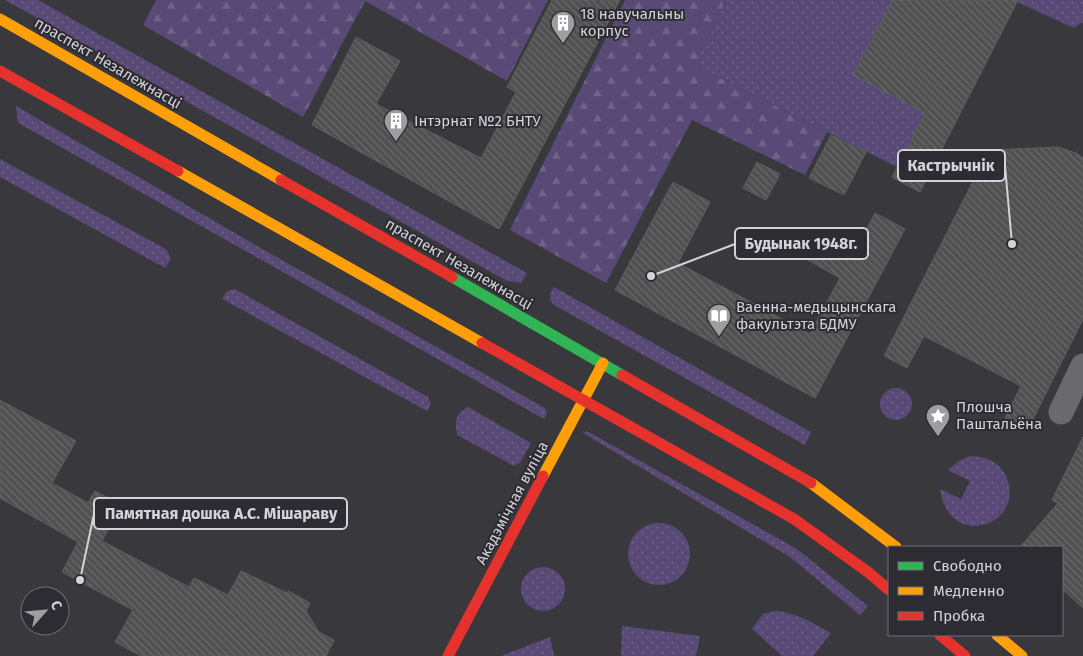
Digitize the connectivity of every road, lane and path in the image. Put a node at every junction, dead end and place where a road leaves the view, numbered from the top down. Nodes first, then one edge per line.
1 (0, 19) edge
2 (0, 71) edge
3 (602, 363) junction
4 (1083, 366) edge
5 (582, 400) junction
6 (1061, 412) dead end
7 (895, 546) edge
8 (888, 589) edge
9 (941, 636) edge
10 (998, 636) edge
11 (448, 656) edge
12 (965, 656) edge
13 (1022, 656) edge

1 - 3 main road, праспект Незалежнасці
2 - 5 main road
3 - 5 main road, Акадэмічная вуліца
3 - 7 main road, праспект Незалежнасці
4 - 6 street
5 - 8 main road
5 - 11 main road, Акадэмічная вуліца
9 - 12 main road
10 - 13 main road

